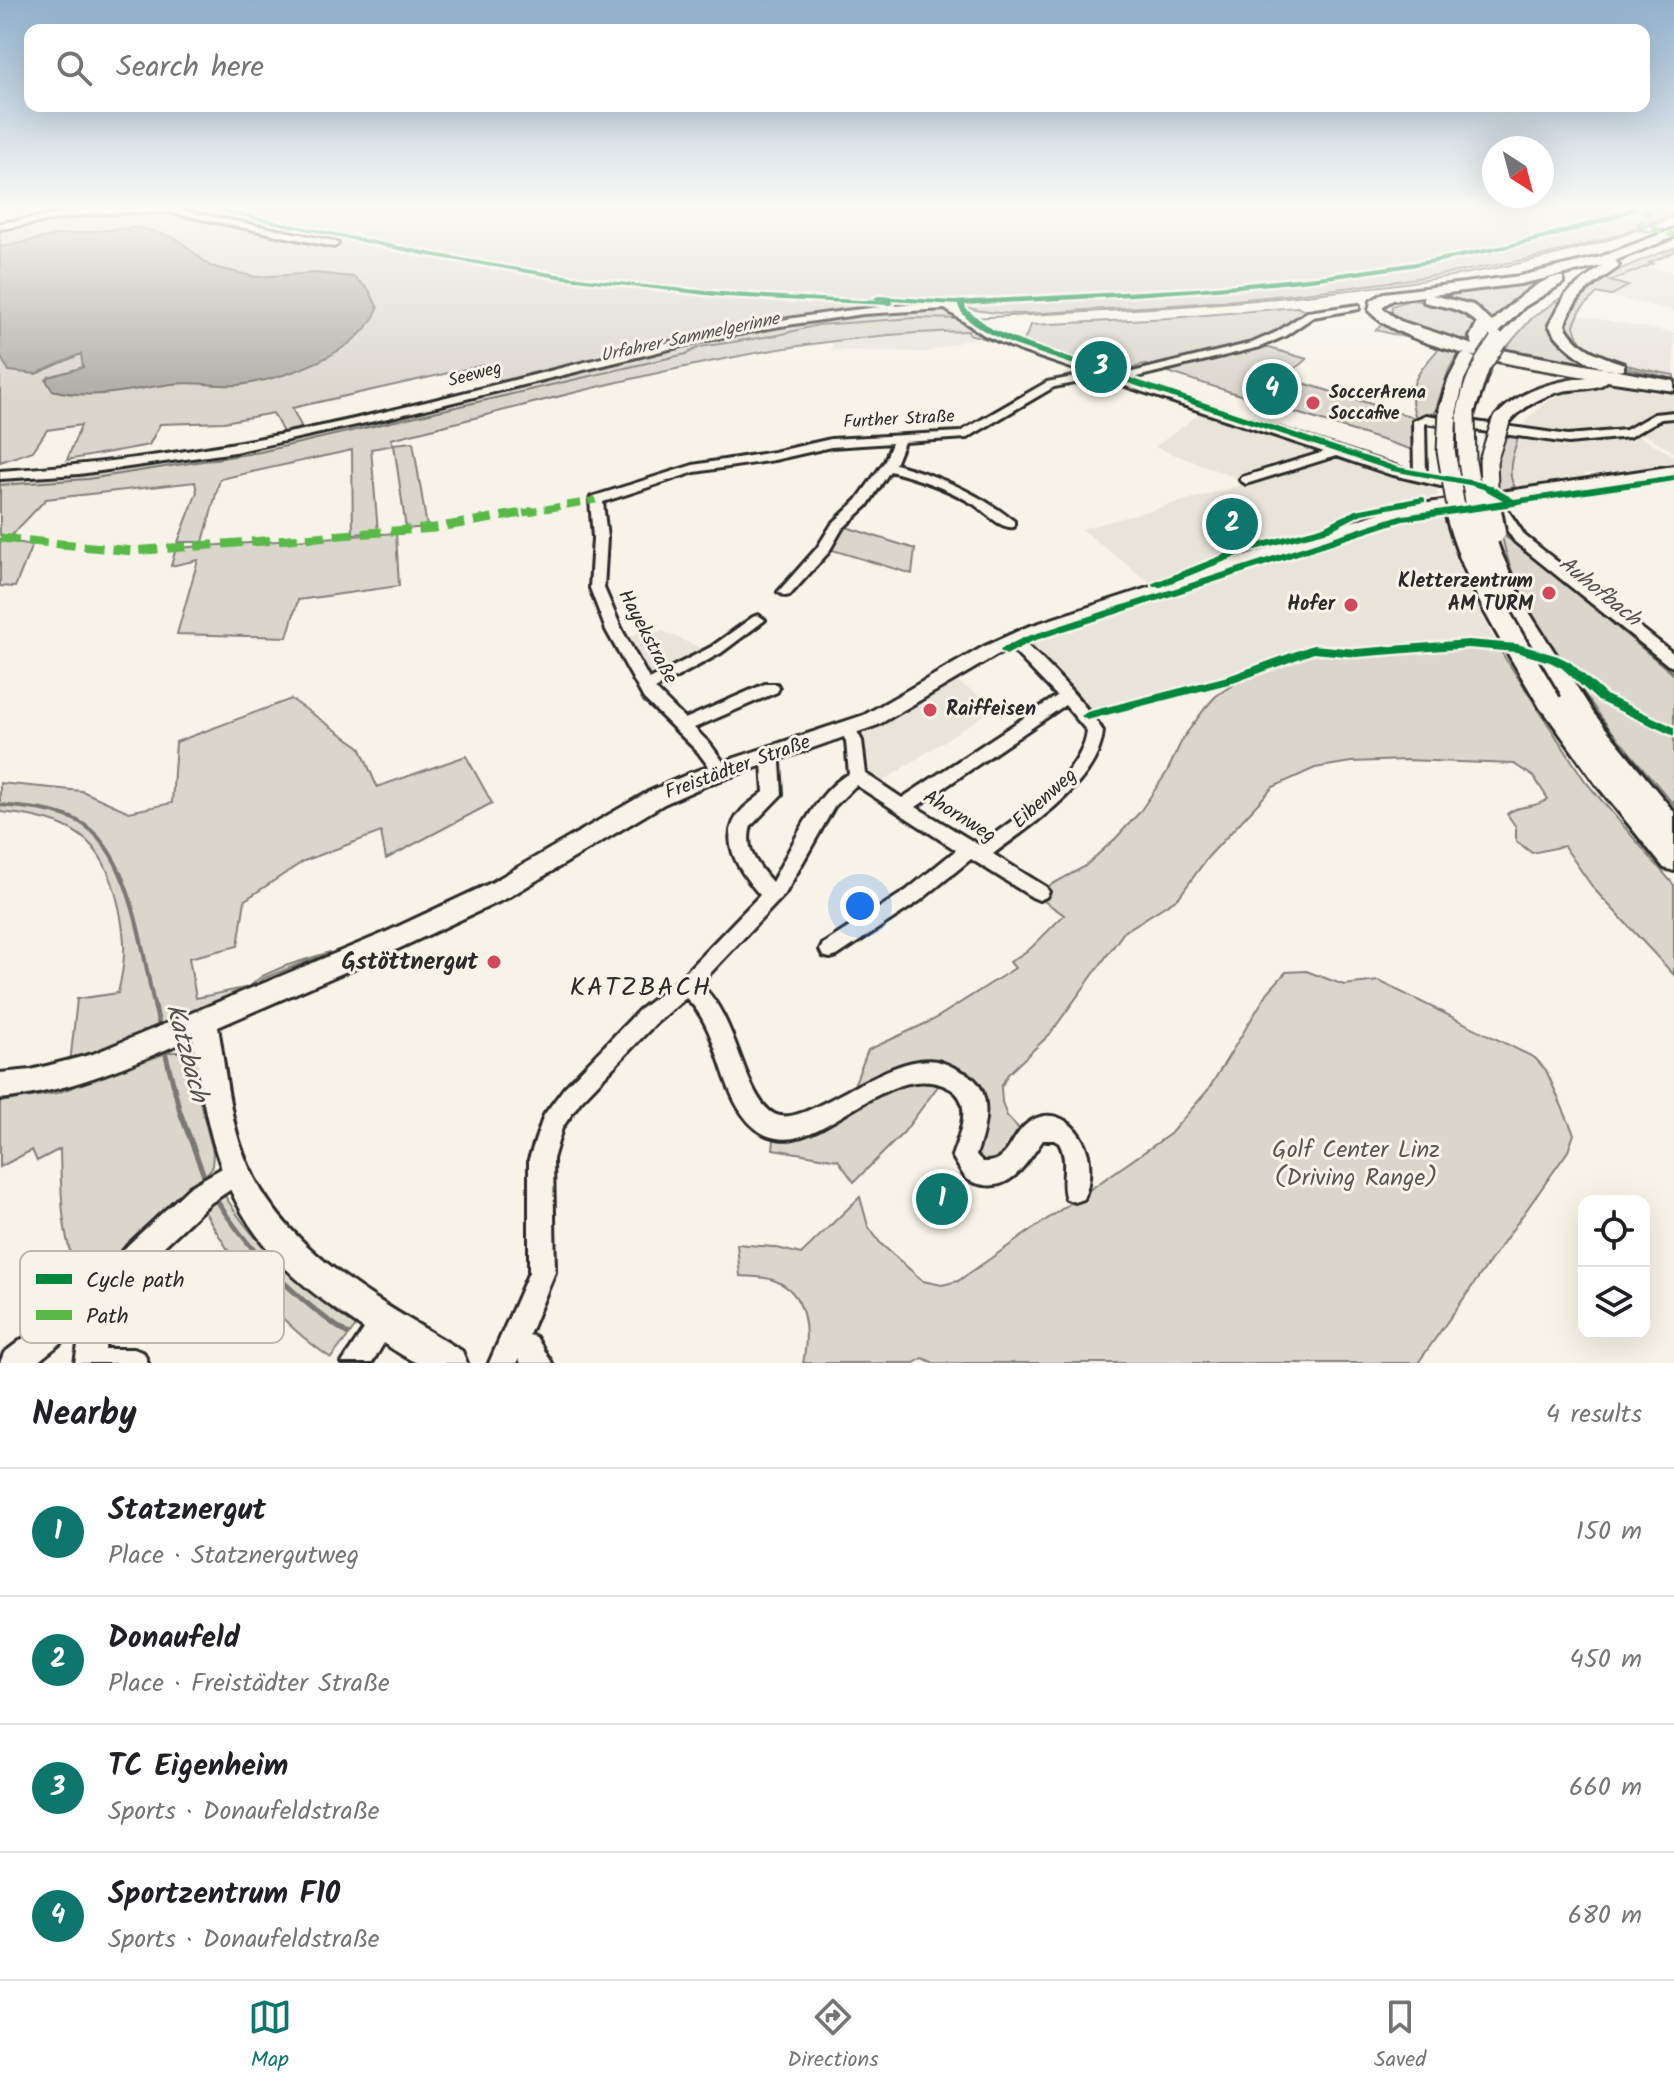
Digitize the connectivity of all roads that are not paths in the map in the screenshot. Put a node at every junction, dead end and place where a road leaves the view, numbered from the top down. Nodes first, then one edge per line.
1 (1566, 271) edge
2 (1594, 271) edge
3 (1599, 271) edge
4 (1356, 307) dead end
5 (1485, 340) junction
6 (1101, 374) junction
7 (1116, 379) junction
8 (1649, 382) junction
9 (1672, 382) edge
10 (1457, 412) junction
11 (1674, 415) edge
12 (899, 439) junction
13 (1337, 452) junction
14 (887, 466) junction
15 (1674, 471) edge
16 (0, 475) edge
17 (1420, 478) junction
18 (1246, 480) dead end
19 (1488, 498) junction
20 (596, 500) joint
21 (1009, 524) dead end
22 (785, 592) dead end
23 (1510, 600) junction
24 (758, 620) dead end
25 (1011, 640) junction
26 (1674, 662) edge
27 (645, 688) junction
28 (771, 688) dead end
29 (1066, 697) junction
30 (682, 727) junction
31 (848, 730) junction
32 (767, 756) junction
33 (721, 771) junction
34 (858, 777) junction
35 (902, 807) junction
36 (1674, 830) edge
37 (974, 852) junction
38 (1674, 860) edge
39 (1039, 892) dead end
40 (772, 895) junction
41 (830, 950) dead end
42 (686, 985) junction
43 (204, 1023) junction
44 (0, 1086) edge
45 (218, 1184) junction
46 (1075, 1190) dead end
47 (140, 1251) edge
48 (384, 1321) junction
49 (39, 1343) edge
50 (92, 1343) edge
51 (508, 1353) edge
52 (14, 1363) edge
53 (89, 1363) edge
54 (103, 1363) edge
55 (134, 1363) edge
56 (356, 1363) edge
57 (450, 1363) edge
58 (538, 1363) edge

1 - 8 highway
2 - 5 highway
3 - 9 highway
4 - 7 street
5 - 9 highway
5 - 10 highway, bridge
6 - 7 street
6 - 12 street, Further Straße
6 - 16 street, Seeweg
7 - 13 street
8 - 9 highway
8 - 23 highway, bridge
10 - 23 highway, bridge
10 - 38 highway, bridge
11 - 17 street
12 - 14 street
12 - 20 street, Further Straße
13 - 17 street
13 - 18 street
14 - 21 street
14 - 22 street
15 - 19 main road, Freistädter Straße
17 - 19 street
19 - 25 main road, Freistädter Straße
19 - 26 street
20 - 27 street, Hayekstraße
23 - 36 highway
24 - 27 street
25 - 29 street, Eibenweg
25 - 31 main road, Freistädter Straße
27 - 30 street, Hayekstraße
28 - 30 street
29 - 35 street
29 - 37 street, Eibenweg
30 - 33 street, Hayekstraße
31 - 32 main road, Freistädter Straße
31 - 34 street
32 - 33 main road, Freistädter Straße
32 - 40 street
33 - 43 main road, Freistädter Straße
34 - 35 street, Ahornweg
34 - 40 street
35 - 37 street, Ahornweg
37 - 39 street, Ahornweg
37 - 41 street, Eibenweg
40 - 42 street
42 - 46 street
42 - 51 street
43 - 44 main road, Freistädter Straße
43 - 45 main road
45 - 47 street
45 - 48 main road
48 - 56 street
48 - 57 main road
49 - 52 street
50 - 53 street
51 - 58 street
54 - 55 street

